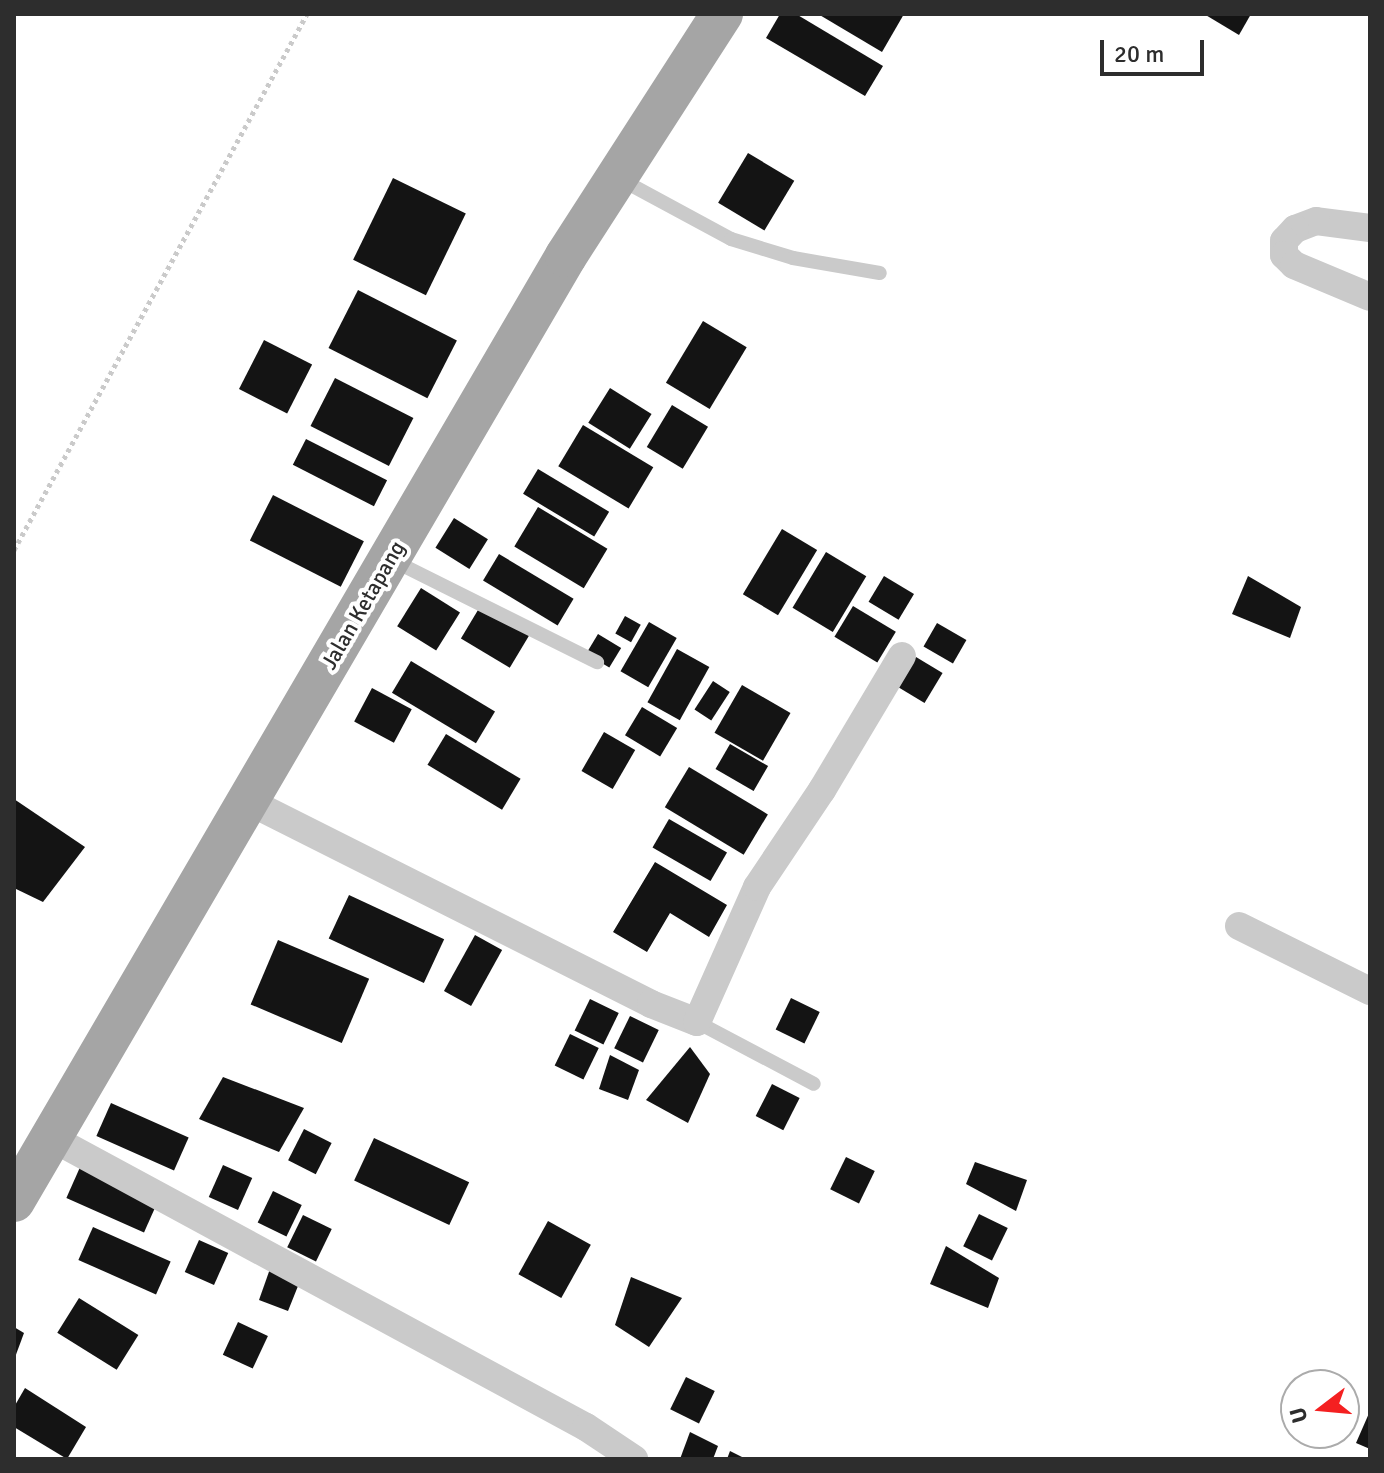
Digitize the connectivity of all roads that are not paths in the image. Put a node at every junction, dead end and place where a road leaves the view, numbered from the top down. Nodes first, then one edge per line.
1 (722, 14) edge
2 (616, 177) junction
3 (1370, 228) edge
4 (880, 273) dead end
5 (1370, 297) edge
6 (390, 559) junction
7 (902, 656) dead end
8 (597, 662) dead end
9 (248, 801) junction
10 (1239, 926) dead end
11 (1370, 991) edge
12 (697, 1022) junction
13 (814, 1084) dead end
14 (50, 1137) junction
15 (14, 1201) edge
16 (634, 1459) edge

1 - 2 main road, Jalan Ketapang
2 - 4 lane
2 - 6 main road, Jalan Ketapang
3 - 5 street
6 - 8 lane
6 - 9 main road, Jalan Ketapang
7 - 12 street
9 - 12 street
9 - 14 main road, Jalan Ketapang
10 - 11 street
12 - 13 lane
14 - 15 main road, Jalan Ketapang
14 - 16 street

